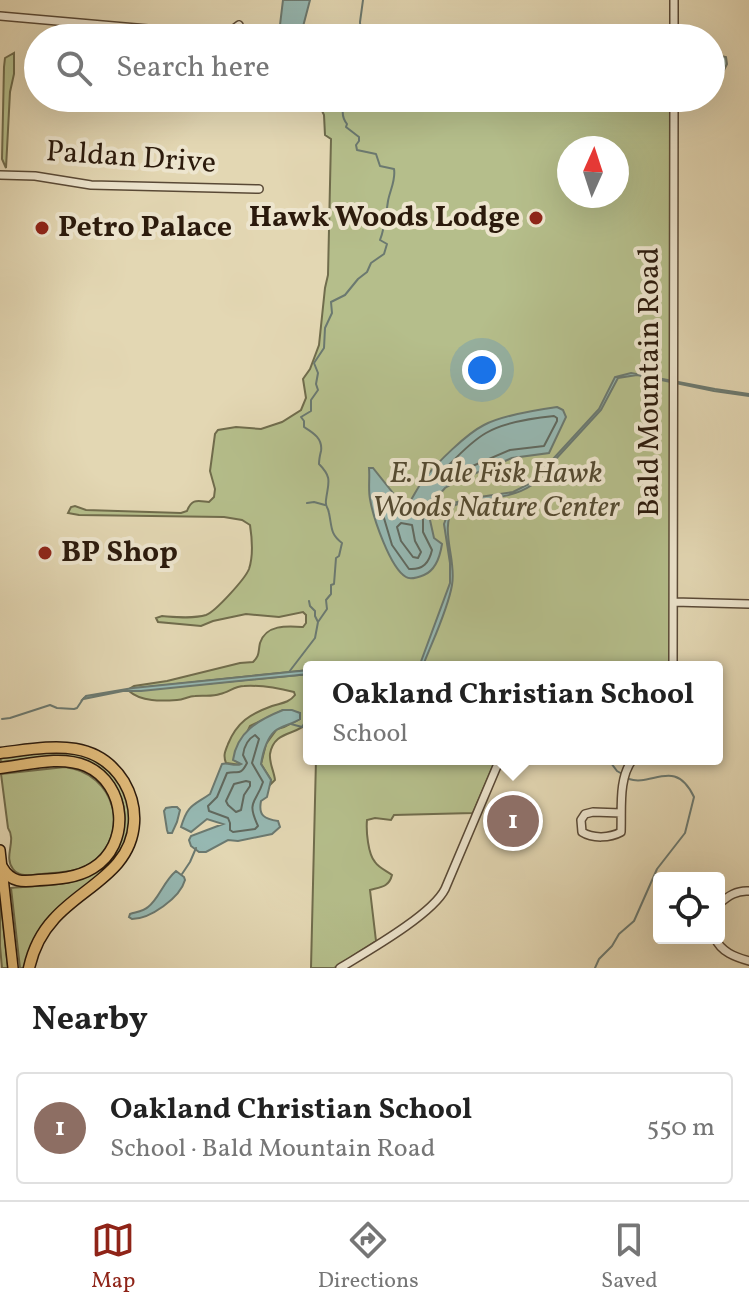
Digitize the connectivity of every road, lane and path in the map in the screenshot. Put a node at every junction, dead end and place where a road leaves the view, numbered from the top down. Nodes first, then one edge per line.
1 (674, 0) edge
2 (0, 16) edge
3 (91, 24) edge
4 (674, 24) edge
5 (674, 112) edge
6 (0, 175) edge
7 (259, 189) dead end
8 (674, 602) junction
9 (749, 604) edge
10 (673, 661) edge
11 (4, 752) edge
12 (497, 765) edge
13 (628, 765) edge
14 (5, 767) edge
15 (621, 813) junction
16 (0, 850) edge
17 (2, 867) edge
18 (749, 891) edge
19 (725, 899) edge
20 (717, 944) edge
21 (749, 961) edge
22 (13, 968) edge
23 (29, 968) edge
24 (340, 968) edge

1 - 4 street
2 - 3 street
5 - 8 street, Bald Mountain Road
6 - 7 street, Paldan Drive
8 - 9 street
8 - 10 street, Bald Mountain Road
11 - 23 highway
12 - 24 street
13 - 15 street
14 - 17 highway
15 - 15 street
16 - 17 main road
17 - 22 main road
18 - 19 street
20 - 21 street

